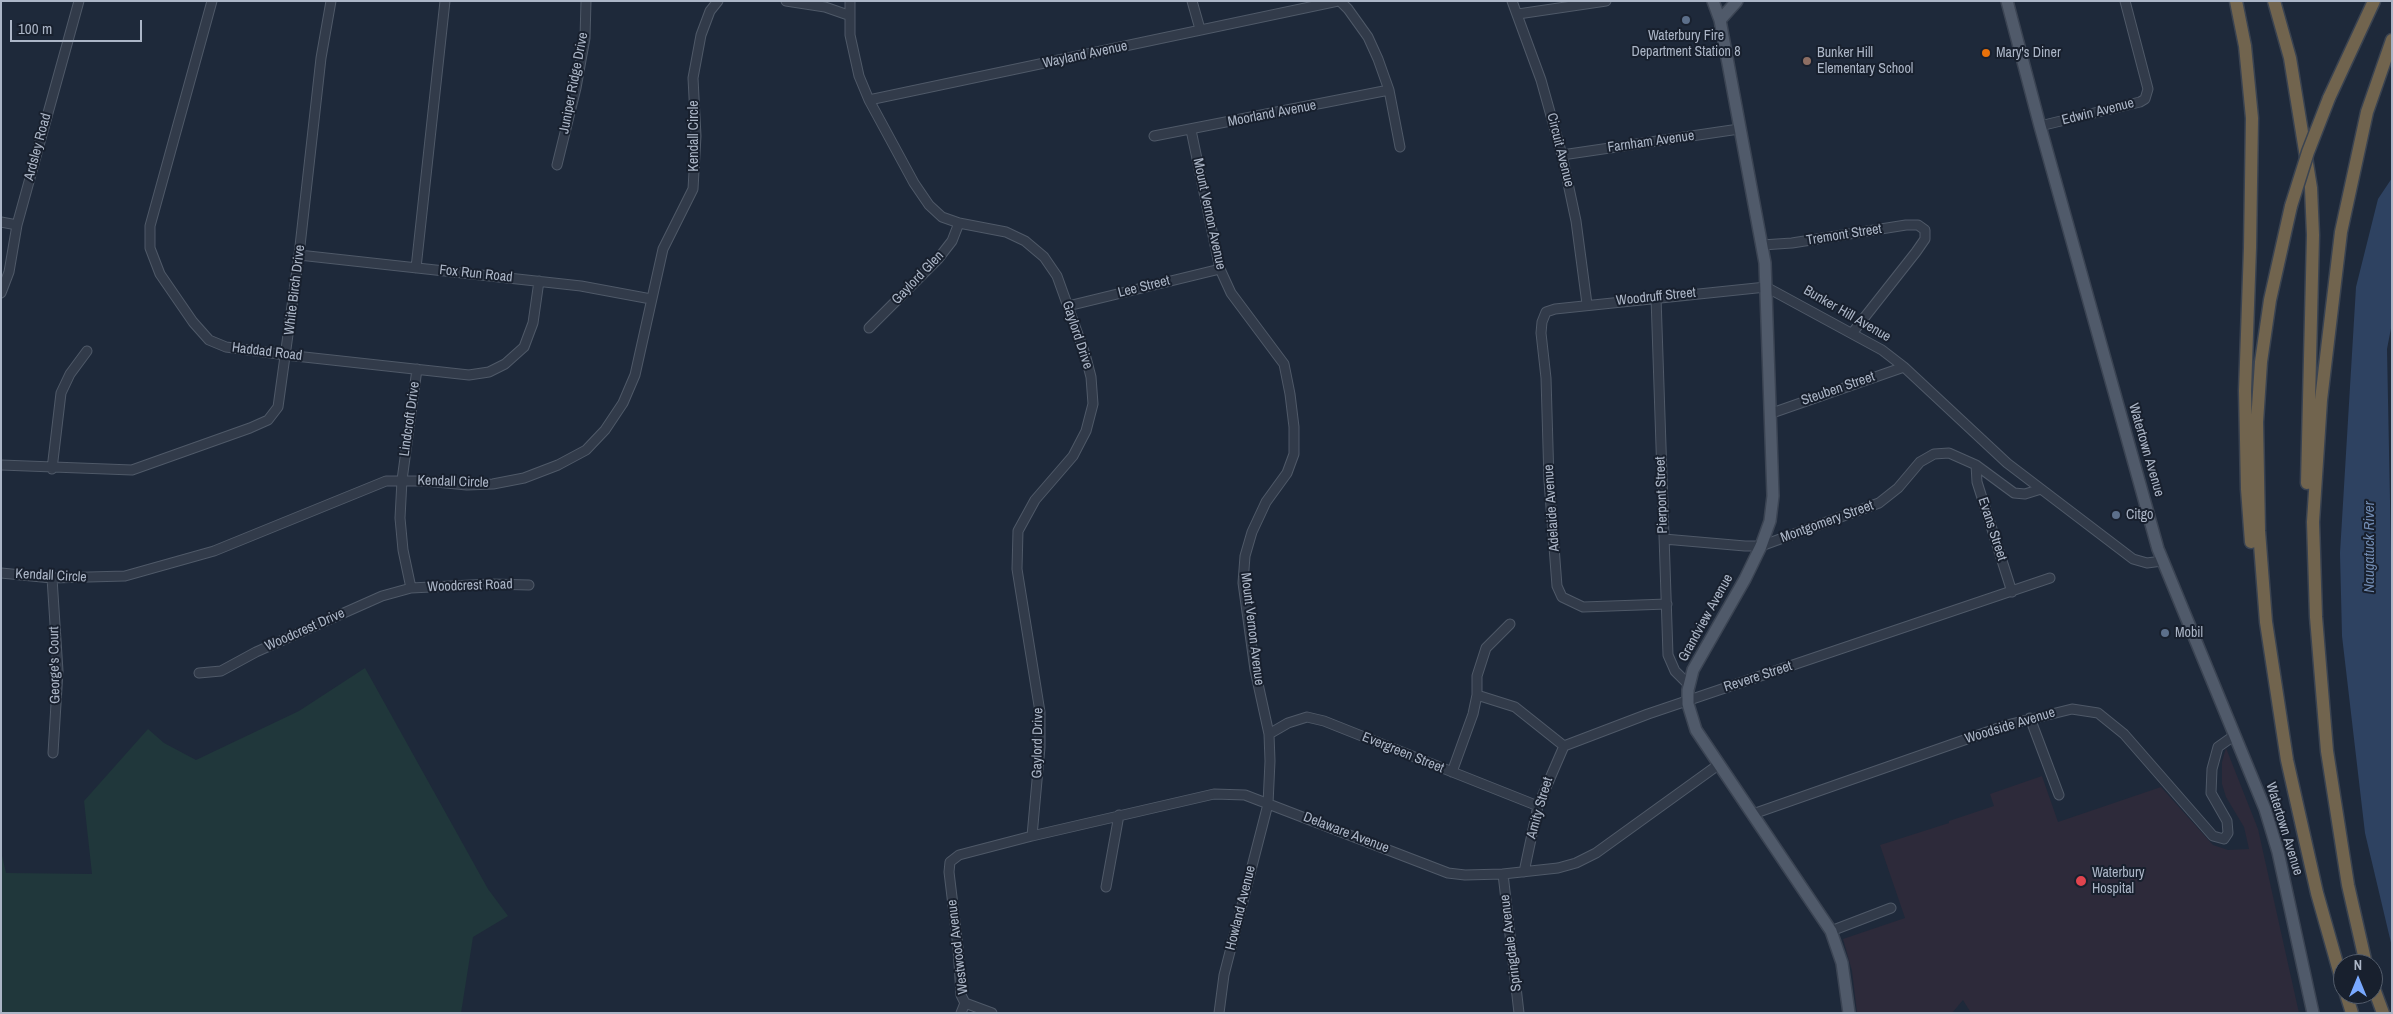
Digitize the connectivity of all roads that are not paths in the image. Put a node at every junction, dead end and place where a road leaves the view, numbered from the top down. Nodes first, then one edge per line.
1 (79, 1) edge
2 (212, 1) edge
3 (330, 1) edge
4 (445, 1) edge
5 (586, 1) edge
6 (718, 1) edge
7 (786, 1) edge
8 (850, 1) edge
9 (1192, 1) edge
10 (1339, 1) edge
11 (1512, 1) edge
12 (1606, 1) edge
13 (1713, 1) edge
14 (1737, 1) edge
15 (2007, 1) edge
16 (2125, 1) edge
17 (2236, 1) edge
18 (2274, 1) edge
19 (2374, 1) edge
20 (1302, 5) edge
21 (1518, 14) junction
22 (848, 15) junction
23 (1720, 20) junction
24 (1200, 29) junction
25 (2392, 40) edge
26 (1389, 90) junction
27 (869, 100) junction
28 (2040, 126) junction
29 (1739, 128) junction
30 (1191, 130) junction
31 (1154, 136) dead end
32 (1400, 147) dead end
33 (1562, 155) junction
34 (557, 165) dead end
35 (1, 222) edge
36 (959, 223) junction
37 (17, 225) junction
38 (1762, 245) junction
39 (299, 255) junction
40 (416, 268) junction
41 (1220, 269) junction
42 (539, 281) junction
43 (1766, 287) junction
44 (1, 293) edge
45 (1656, 297) junction
46 (651, 299) junction
47 (1587, 304) junction
48 (1068, 306) junction
49 (1546, 312) joint
50 (869, 328) dead end
51 (1853, 332) junction
52 (88, 351) dead end
53 (286, 355) junction
54 (1904, 367) junction
55 (417, 369) junction
56 (1772, 413) junction
57 (1976, 465) junction
58 (1, 466) edge
59 (52, 469) junction
60 (402, 480) junction
61 (2041, 489) junction
62 (1664, 539) junction
63 (1761, 546) junction
64 (2162, 561) junction
65 (2314, 570) junction
66 (1, 573) edge
67 (52, 578) junction
68 (2050, 578) dead end
69 (529, 585) dead end
70 (411, 588) junction
71 (2012, 592) junction
72 (1667, 604) junction
73 (2266, 622) junction
74 (1510, 624) dead end
75 (199, 673) dead end
76 (1688, 685) junction
77 (1477, 695) junction
78 (1687, 701) junction
79 (2030, 718) junction
80 (1269, 734) junction
81 (2235, 735) junction
82 (1564, 746) junction
83 (53, 753) dead end
84 (1718, 765) junction
85 (1452, 772) junction
86 (2059, 795) dead end
87 (1268, 804) junction
88 (1538, 806) junction
89 (1753, 814) junction
90 (1119, 815) junction
91 (1032, 836) junction
92 (950, 862) joint
93 (1524, 872) junction
94 (1503, 874) junction
95 (1106, 888) dead end
96 (1891, 908) dead end
97 (1831, 931) junction
98 (2334, 954) edge
99 (2364, 954) edge
100 (965, 1003) junction
101 (961, 1013) edge
102 (992, 1013) edge
103 (1219, 1013) edge
104 (1519, 1013) edge
105 (1849, 1013) edge
106 (2312, 1013) edge

1 - 37 street, Ardsley Road
2 - 53 street, Haddad Road
3 - 39 street, White Birch Drive
4 - 40 street
5 - 34 street, Juniper Ridge Drive
6 - 46 street, Kendall Circle
7 - 22 street
8 - 22 street, Gaylord Drive
9 - 24 street
10 - 20 street, Wayland Avenue
10 - 26 street
11 - 21 street, Circuit Avenue
12 - 21 street
13 - 23 main road
14 - 23 main road
15 - 28 main road, Watertown Avenue
16 - 28 street, Edwin Avenue
17 - 73 highway
18 - 65 highway
19 - 73 highway, bridge
20 - 24 street, Wayland Avenue
21 - 33 street, Circuit Avenue
22 - 27 street, Gaylord Drive
23 - 29 main road
24 - 27 street, Wayland Avenue
25 - 65 highway
26 - 30 street, Moorland Avenue
26 - 32 street
27 - 36 street, Gaylord Drive
28 - 64 main road, Watertown Avenue
29 - 33 street, Farnham Avenue
29 - 38 main road
30 - 31 street, Moorland Avenue
30 - 41 street, Mount Vernon Avenue
33 - 47 street, Circuit Avenue
35 - 37 street
36 - 48 street, Gaylord Drive
36 - 50 street, Gaylord Glen
37 - 44 street, Ardsley Road
38 - 43 main road
38 - 51 street, Tremont Street
39 - 40 street, Fox Run Road
39 - 53 street, White Birch Drive
40 - 42 street, Fox Run Road
41 - 48 street, Lee Street
41 - 80 street, Mount Vernon Avenue
42 - 46 street, Fox Run Road
42 - 55 street, Haddad Road
43 - 45 street, Woodruff Street
43 - 51 street, Bunker Hill Avenue
43 - 56 main road, Grandview Avenue
45 - 47 street, Woodruff Street
45 - 62 street, Pierpont Street
46 - 60 street, Kendall Circle
47 - 49 street, Woodruff Street
48 - 91 street, Gaylord Drive
49 - 72 street, Adelaide Avenue
51 - 54 street, Bunker Hill Avenue
52 - 59 street
53 - 55 street, Haddad Road
53 - 59 street, White Birch Drive
54 - 56 street, Steuben Street
54 - 61 street, Bunker Hill Avenue
55 - 60 street, Lindcroft Drive
56 - 63 main road, Grandview Avenue
57 - 61 street, Montgomery Street
57 - 63 street, Montgomery Street
57 - 71 street, Evans Street
58 - 59 street, White Birch Drive
60 - 67 street, Kendall Circle
60 - 70 street, Lindcroft Drive
61 - 64 street, Bunker Hill Avenue
62 - 63 street
62 - 72 street, Pierpont Street
63 - 76 main road, Grandview Avenue
64 - 81 main road, Watertown Avenue
65 - 99 highway
66 - 67 street, Kendall Circle
67 - 83 street, George's Court
68 - 71 street, Revere Street
69 - 70 street, Woodcrest Road
70 - 75 street, Woodcrest Drive
71 - 78 street, Revere Street
72 - 76 street, Pierpont Street
73 - 98 highway
74 - 77 street
76 - 78 main road, Grandview Avenue
77 - 82 street
77 - 85 street
78 - 82 street, Revere Street
78 - 84 main road, Grandview Avenue
79 - 81 street, Woodside Avenue
79 - 86 street
79 - 89 street, Woodside Avenue
80 - 85 street, Evergreen Street
80 - 87 street, Mount Vernon Avenue
81 - 106 main road, Watertown Avenue
82 - 88 street, Amity Street
84 - 89 main road, Grandview Avenue
84 - 93 street, Delaware Avenue
85 - 88 street, Evergreen Street
87 - 90 street, Delaware Avenue
87 - 94 street, Delaware Avenue
87 - 103 street, Howland Avenue
88 - 93 street, Amity Street
89 - 97 main road, Grandview Avenue
90 - 91 street, Delaware Avenue
90 - 95 street
91 - 92 street, Delaware Avenue
92 - 100 street, Westwood Avenue
93 - 94 street, Delaware Avenue
94 - 104 street, Springdale Avenue
96 - 97 street
97 - 105 main road, Grandview Avenue
100 - 101 street
100 - 102 street, Westwood Avenue

